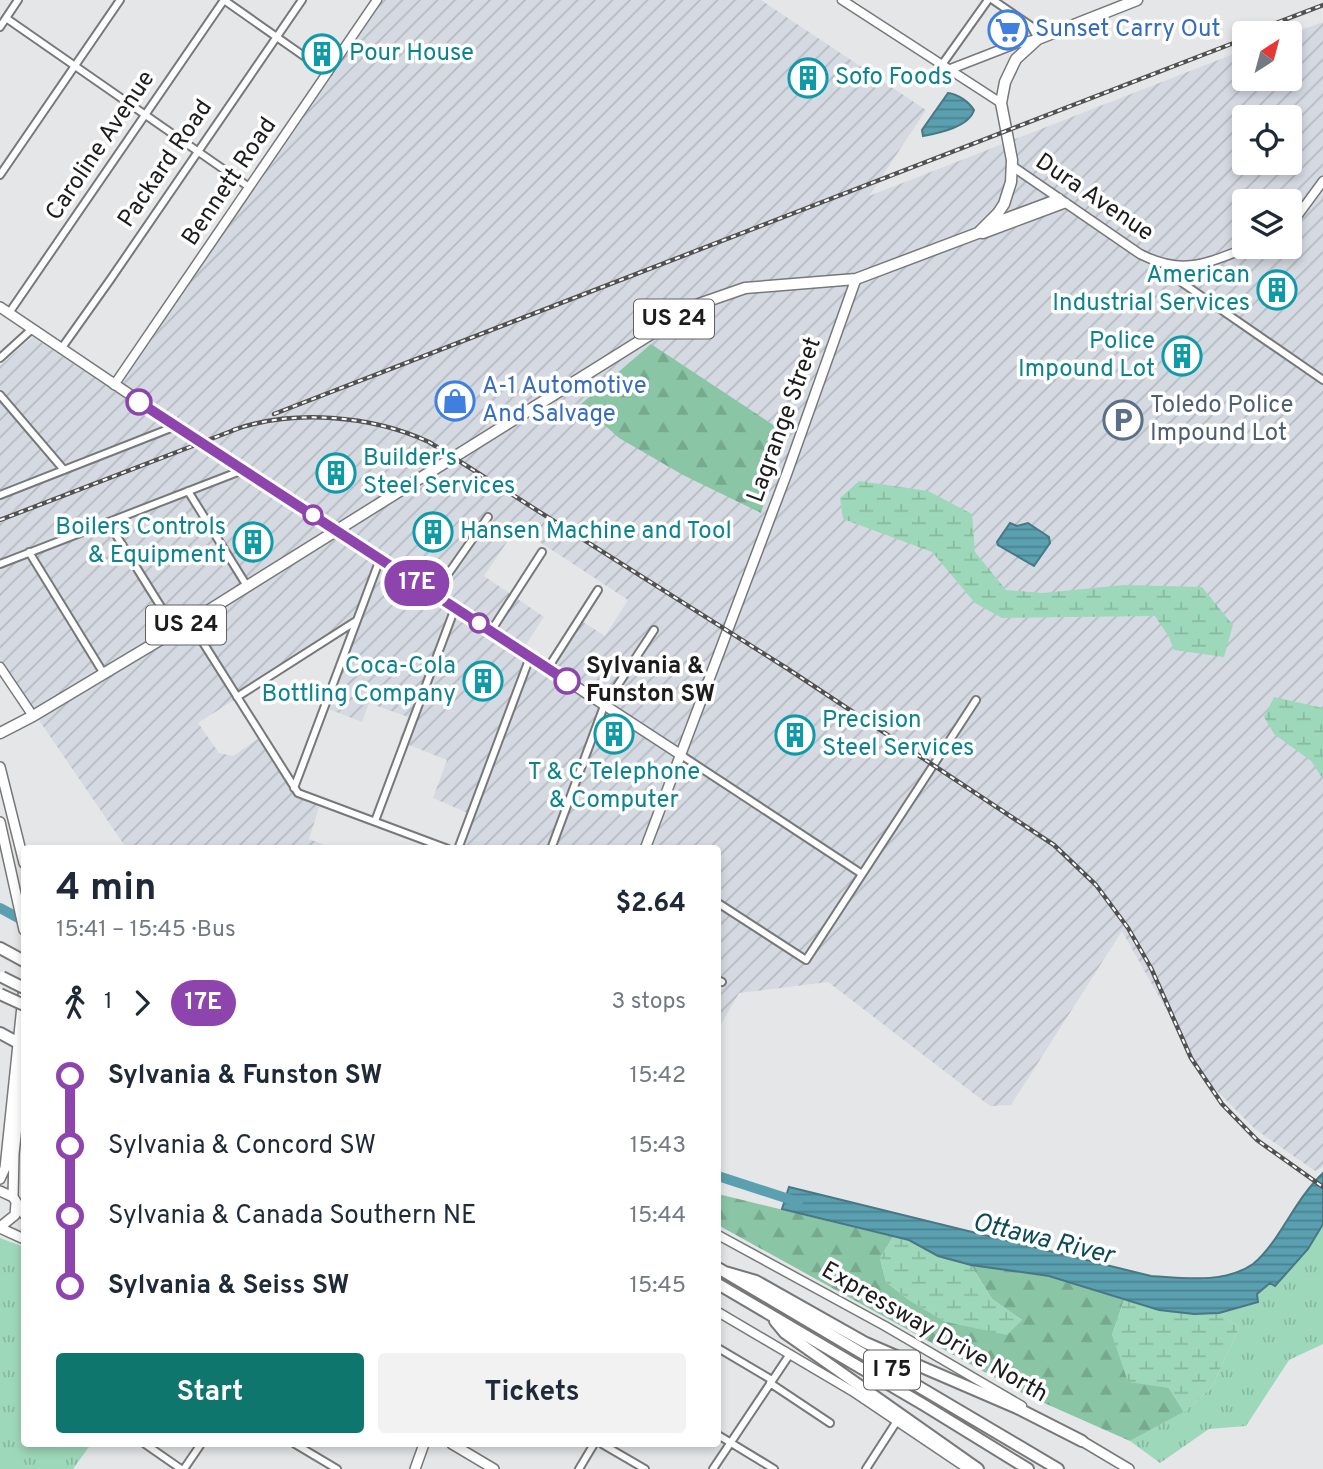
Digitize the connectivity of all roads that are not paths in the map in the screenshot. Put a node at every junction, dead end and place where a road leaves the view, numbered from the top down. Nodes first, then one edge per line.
1 (18, 0) edge
2 (120, 0) edge
3 (224, 0) edge
4 (302, 0) edge
5 (377, 0) edge
6 (842, 0) edge
7 (990, 0) edge
8 (1131, 1) edge
9 (6, 18) junction
10 (0, 27) edge
11 (277, 36) junction
12 (1038, 39) junction
13 (76, 64) junction
14 (945, 68) junction
15 (328, 73) junction
16 (1001, 103) junction
17 (146, 113) junction
18 (199, 151) junction
19 (1012, 166) junction
20 (0, 175) edge
21 (1323, 181) edge
22 (249, 187) junction
23 (1062, 200) junction
24 (1302, 210) edge
25 (986, 225) junction
26 (978, 233) junction
27 (1232, 253) edge
28 (1174, 267) junction
29 (856, 279) junction
30 (0, 307) edge
31 (9, 313) junction
32 (32, 329) junction
33 (61, 349) junction
34 (0, 358) edge
35 (1323, 380) edge
36 (114, 385) junction
37 (0, 395) edge
38 (176, 426) junction
39 (64, 470) junction
40 (243, 470) junction
41 (188, 491) junction
42 (0, 495) edge
43 (488, 517) dead end
44 (108, 522) junction
45 (336, 530) junction
46 (29, 552) junction
47 (542, 552) dead end
48 (380, 559) junction
49 (0, 564) edge
50 (247, 586) junction
51 (598, 590) dead end
52 (434, 594) junction
53 (455, 608) junction
54 (357, 621) junction
55 (190, 622) junction
56 (654, 630) dead end
57 (176, 631) junction
58 (491, 631) junction
59 (530, 657) junction
60 (548, 668) junction
61 (1, 670) edge
62 (104, 674) junction
63 (237, 697) junction
64 (976, 700) dead end
65 (604, 706) junction
66 (33, 716) junction
67 (0, 733) edge
68 (681, 755) junction
69 (0, 767) edge
70 (294, 788) junction
71 (375, 821) junction
72 (0, 822) edge
73 (438, 845) edge
74 (460, 845) edge
75 (552, 845) edge
76 (647, 845) edge
77 (21, 851) edge
78 (862, 874) junction
79 (721, 905) edge
80 (21, 912) edge
81 (0, 948) edge
82 (21, 959) edge
83 (1, 977) edge
84 (21, 986) edge
85 (0, 994) edge
86 (21, 1004) edge
87 (0, 1032) edge
88 (21, 1044) edge
89 (21, 1088) edge
90 (0, 1179) edge
91 (0, 1191) edge
92 (14, 1200) junction
93 (21, 1210) edge
94 (0, 1228) edge
95 (721, 1237) edge
96 (21, 1238) edge
97 (721, 1270) edge
98 (721, 1286) edge
99 (721, 1314) edge
100 (771, 1316) junction
101 (721, 1350) edge
102 (790, 1354) junction
103 (771, 1382) junction
104 (897, 1421) junction
105 (830, 1423) dead end
106 (721, 1437) edge
107 (1082, 1441) junction
108 (730, 1443) junction
109 (149, 1447) edge
110 (199, 1447) edge
111 (300, 1447) edge
112 (423, 1447) edge
113 (457, 1447) edge
114 (592, 1447) edge
115 (607, 1447) edge
116 (182, 1469) edge
117 (337, 1469) edge
118 (415, 1469) edge
119 (494, 1469) edge
120 (579, 1469) edge
121 (645, 1469) edge
122 (713, 1469) edge
123 (774, 1469) edge
124 (866, 1469) edge
125 (968, 1469) edge
126 (978, 1469) edge
127 (1028, 1469) edge
128 (1058, 1469) edge
129 (1129, 1469) edge

1 - 9 street
2 - 13 street
3 - 11 street
3 - 17 street, Caroline Avenue
4 - 11 street, Packard Road
5 - 15 street, Bennett Road
6 - 14 street
7 - 12 street
7 - 14 street
8 - 12 main road, US 24
9 - 10 street
9 - 13 street
11 - 15 street
11 - 18 street, Packard Road
12 - 14 street
12 - 16 main road, US 24
13 - 17 street
13 - 20 street
14 - 16 street
15 - 22 street, Bennett Road
16 - 19 main road, US 24
17 - 18 street
17 - 31 street, Caroline Avenue
18 - 22 street
18 - 33 street, Packard Road
19 - 23 street, Dura Avenue
19 - 25 main road, US 24
21 - 24 street
22 - 36 street, Bennett Road
23 - 25 street
23 - 26 street
23 - 28 street, Dura Avenue
25 - 26 main road, US 24
26 - 29 main road, US 24
27 - 28 street
28 - 35 street, Dura Avenue
29 - 45 main road, US 24
29 - 68 main road, Lagrange Street
30 - 31 main road
31 - 32 main road
32 - 33 main road
32 - 34 street
33 - 36 main road
36 - 38 main road
37 - 39 street
38 - 39 street
38 - 40 main road
39 - 42 street
40 - 41 street
40 - 45 main road
41 - 44 street
41 - 50 street
43 - 52 street
44 - 46 street
44 - 57 street
45 - 48 main road
45 - 50 main road, US 24
46 - 49 street
46 - 62 street
47 - 58 street
48 - 52 main road
48 - 54 street
50 - 55 main road, US 24
51 - 60 street
52 - 53 main road
53 - 58 main road
53 - 71 street
54 - 63 street
54 - 70 street
55 - 57 main road, US 24
55 - 63 street
56 - 65 street
57 - 62 main road, US 24
58 - 59 main road
59 - 60 main road
59 - 74 street
60 - 65 main road
61 - 66 street
62 - 66 main road, US 24
63 - 70 street
64 - 78 street
65 - 68 main road
65 - 75 street
66 - 67 main road, US 24
68 - 76 main road, Lagrange Street
68 - 78 street
69 - 77 main road
70 - 71 street
71 - 73 street
72 - 80 main road
78 - 79 street
81 - 82 highway
83 - 84 highway, bridge
85 - 86 highway, bridge
87 - 88 highway
88 - 90 main road
89 - 92 main road
91 - 92 main road
92 - 93 main road
92 - 94 main road
94 - 96 main road
95 - 107 street, Expressway Drive North
97 - 107 highway
97 - 128 highway, I 75
98 - 100 highway, I 75
99 - 102 street
100 - 126 highway
100 - 127 highway, I 75
101 - 103 street
102 - 103 street
102 - 104 street
103 - 105 street
103 - 108 street
104 - 124 street
104 - 125 street
106 - 108 street
107 - 129 main road, Expressway Drive North
108 - 122 street
108 - 123 street
109 - 116 street
110 - 116 street
111 - 117 street
112 - 118 main road
113 - 119 main road
114 - 120 street
115 - 121 street

